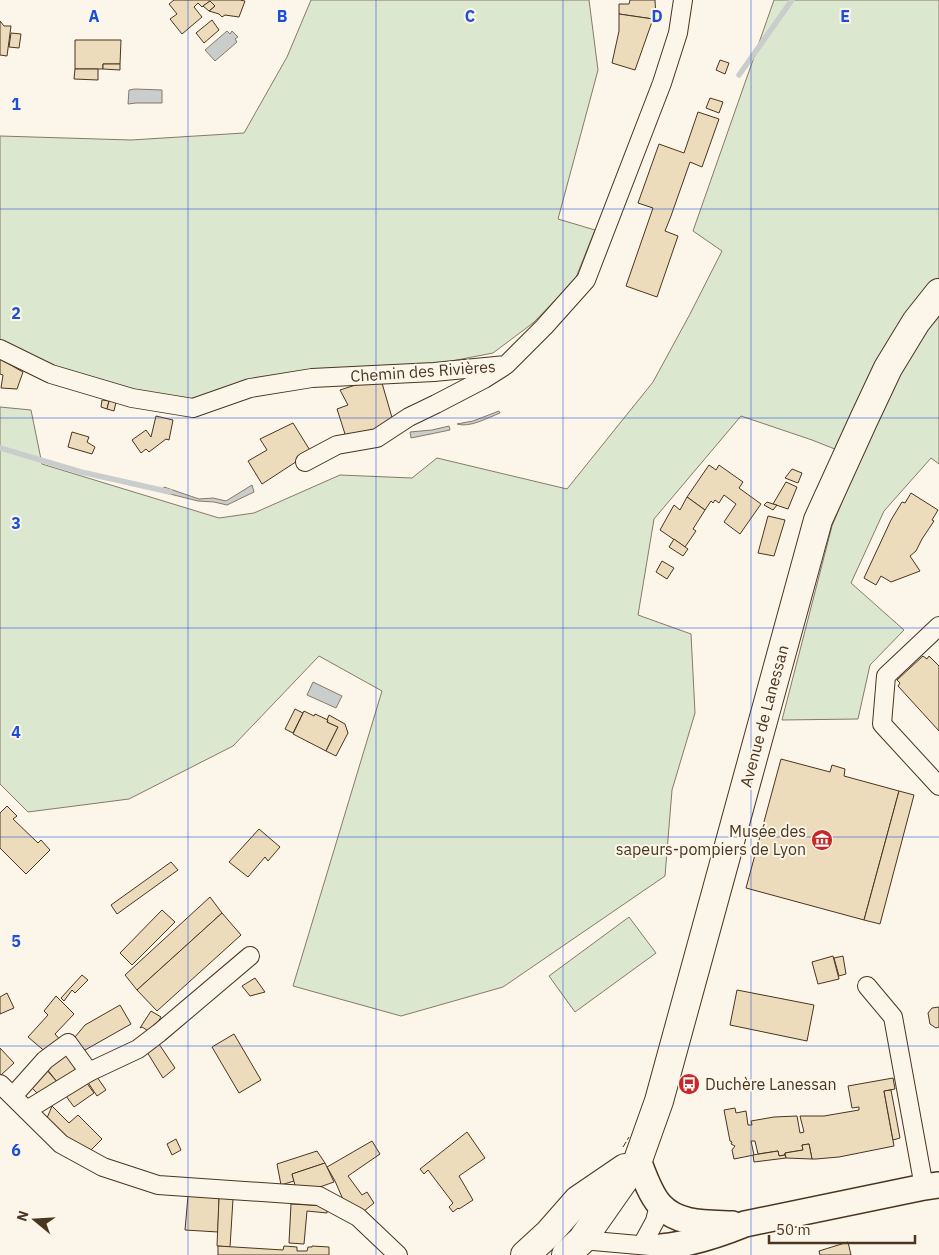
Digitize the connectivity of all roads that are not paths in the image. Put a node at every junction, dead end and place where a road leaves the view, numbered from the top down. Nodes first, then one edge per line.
1 (683, 0) edge
2 (939, 293) edge
3 (0, 349) edge
4 (506, 365) junction
5 (305, 462) dead end
6 (939, 626) edge
7 (939, 786) edge
8 (250, 956) dead end
9 (867, 986) dead end
10 (89, 1072) junction
11 (0, 1084) edge
12 (13, 1096) junction
13 (27, 1110) junction
14 (638, 1160) junction
15 (932, 1186) edge
16 (578, 1200) junction
17 (659, 1205) junction
18 (745, 1224) junction
19 (574, 1247) edge
20 (655, 1249) edge
21 (398, 1255) edge
22 (525, 1255) edge

1 - 4 street, Chemin des Rivières
2 - 14 main road, Avenue de Lanessan
3 - 4 street, Chemin des Rivières
4 - 5 street
6 - 7 street
8 - 10 street
9 - 15 street
10 - 12 street
10 - 13 street
11 - 12 street
12 - 13 street
13 - 21 street
14 - 16 main road
14 - 17 street
14 - 19 main road, Avenue de Lanessan
15 - 18 street
16 - 19 street
16 - 22 main road
17 - 18 street
17 - 20 street
18 - 20 street
19 - 20 street

